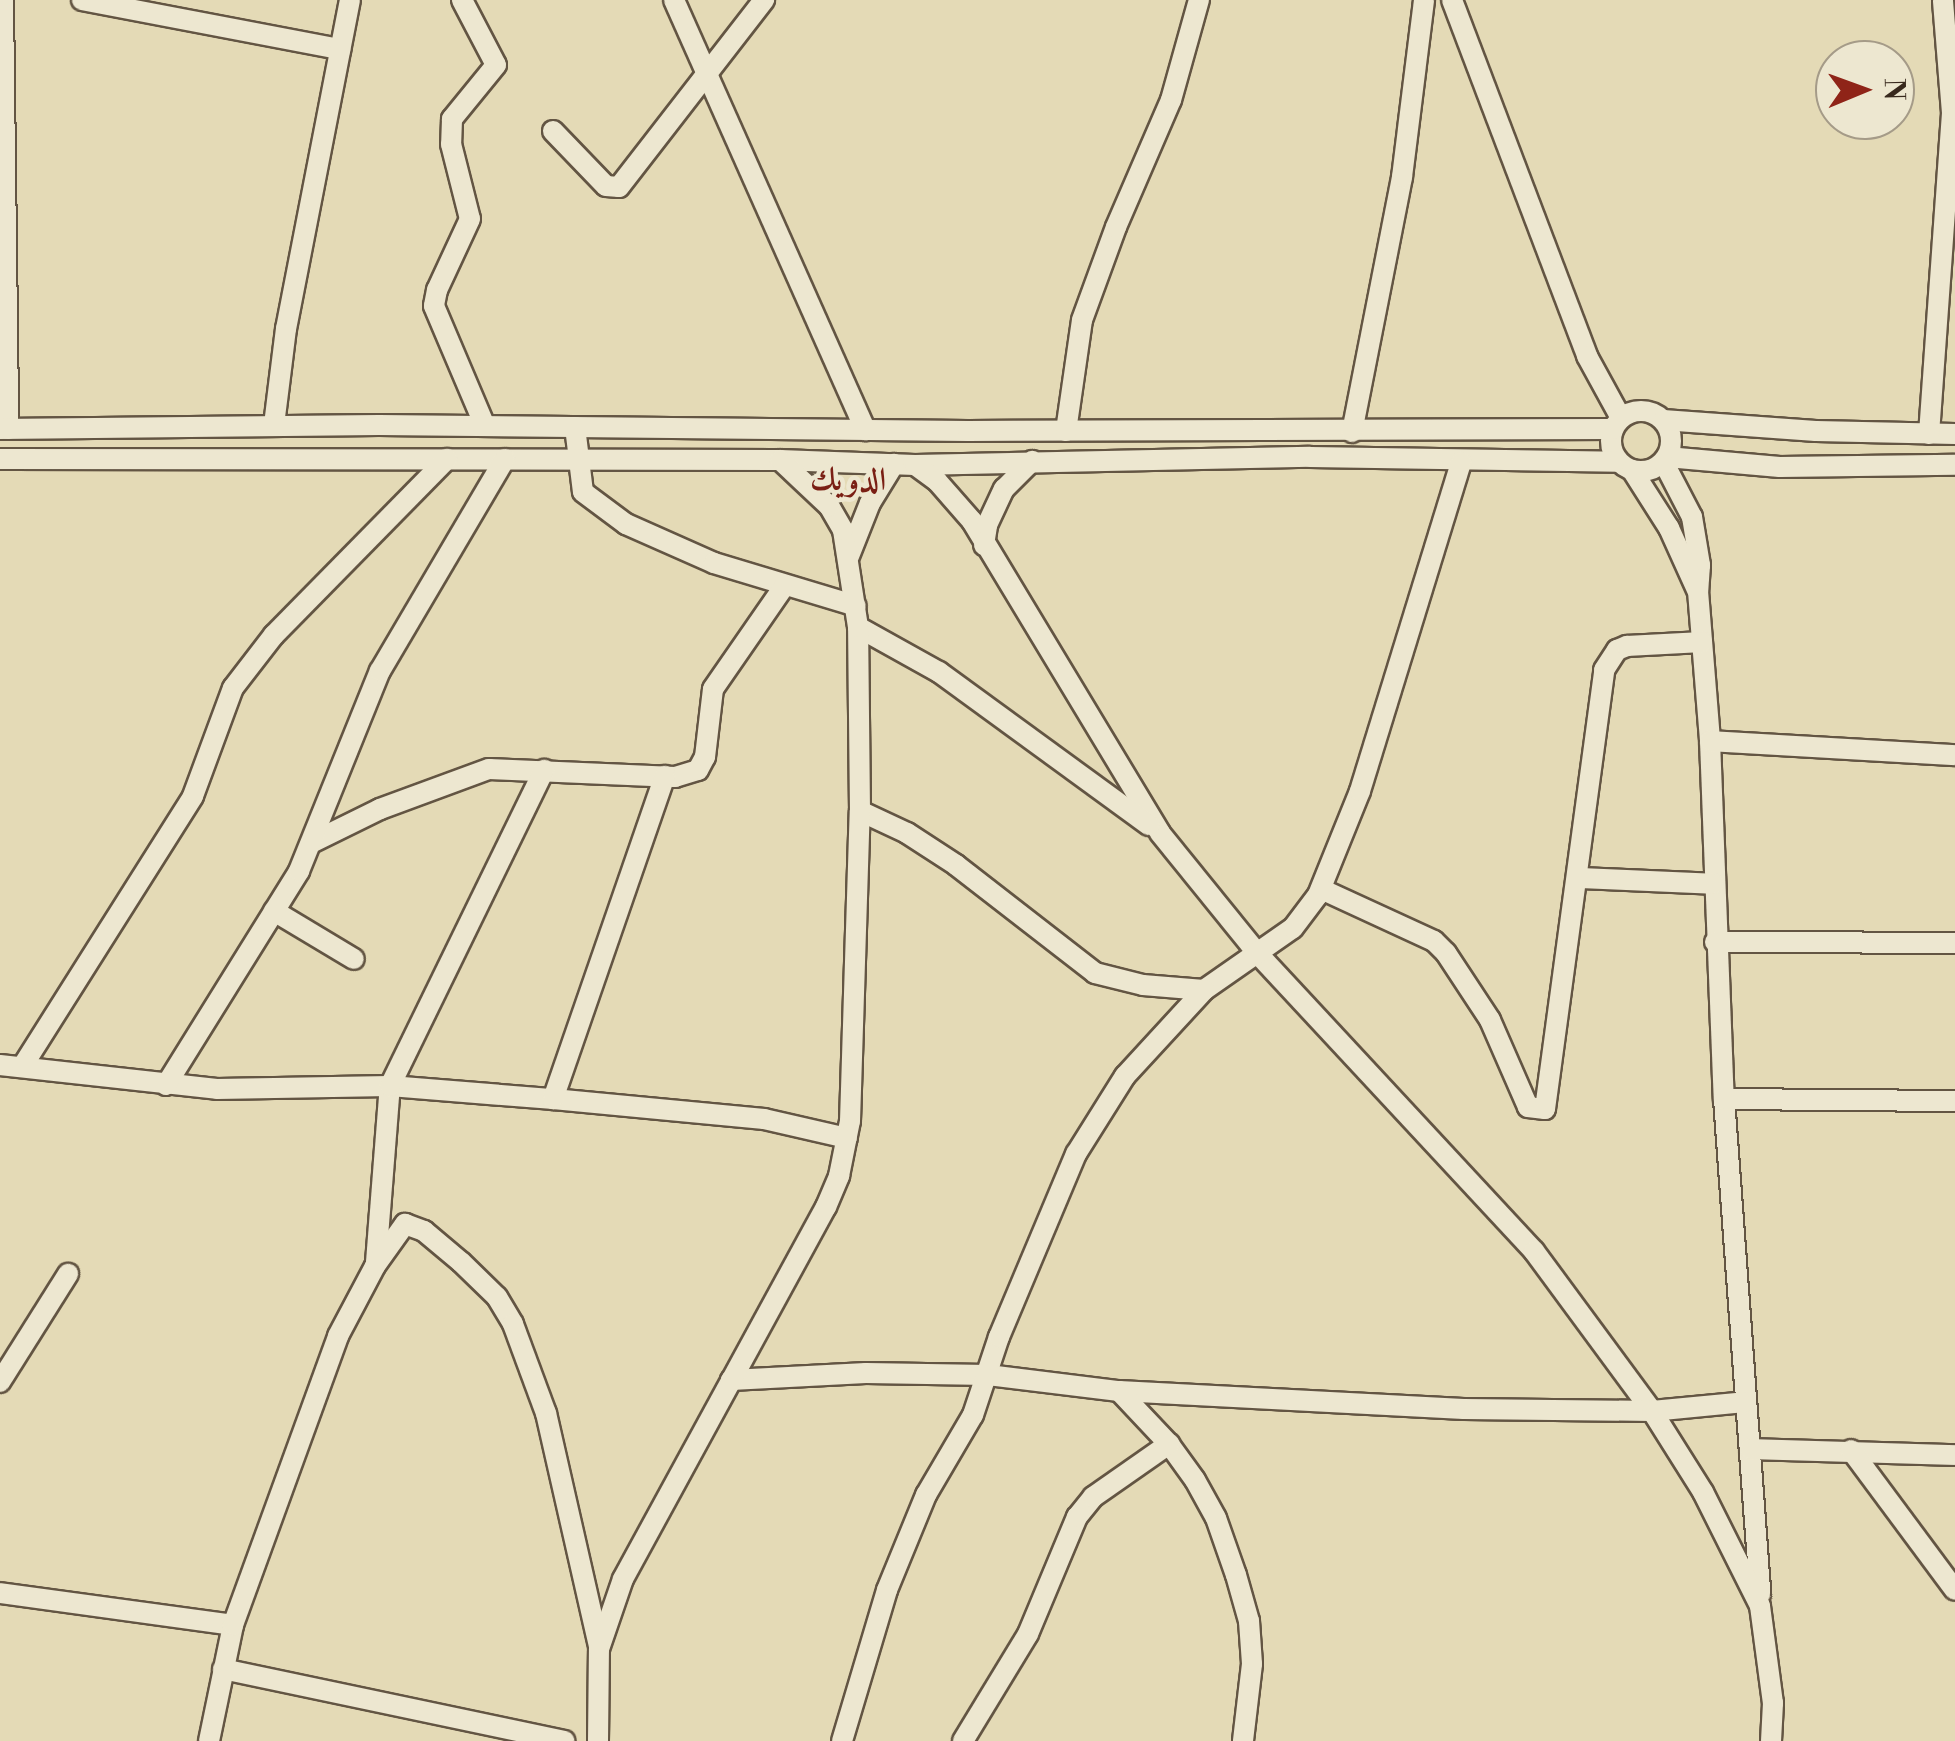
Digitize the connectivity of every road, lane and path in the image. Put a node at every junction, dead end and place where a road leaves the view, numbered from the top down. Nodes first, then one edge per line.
1 (3, 0) edge
2 (82, 0) edge
3 (350, 0) edge
4 (462, 0) edge
5 (674, 0) edge
6 (764, 0) edge
7 (1200, 0) edge
8 (1424, 0) edge
9 (1452, 0) edge
10 (1943, 0) edge
11 (340, 49) junction
12 (706, 79) junction
13 (1953, 84) edge
14 (554, 131) dead end
15 (1950, 189) edge
16 (2, 203) edge
17 (1663, 420) junction
18 (1617, 424) junction
19 (274, 425) junction
20 (485, 426) junction
21 (575, 427) junction
22 (4, 428) edge
23 (865, 430) junction
24 (1066, 431) junction
25 (1112, 431) junction
26 (1352, 432) junction
27 (1929, 434) junction
28 (1955, 434) edge
29 (0, 459) edge
30 (447, 459) junction
31 (504, 459) junction
32 (1109, 459) junction
33 (577, 460) junction
34 (780, 460) junction
35 (1666, 460) junction
36 (1032, 461) junction
37 (1461, 462) junction
38 (905, 464) junction
39 (1955, 465) edge
40 (1625, 466) junction
41 (984, 545) junction
42 (850, 556) junction
43 (785, 585) junction
44 (1698, 592) junction
45 (857, 616) junction
46 (1702, 642) junction
47 (1710, 741) junction
48 (1955, 756) edge
49 (544, 770) junction
50 (665, 776) junction
51 (860, 811) junction
52 (1160, 833) junction
53 (311, 842) junction
54 (1579, 878) junction
55 (1714, 884) junction
56 (1321, 889) junction
57 (274, 910) junction
58 (1715, 942) junction
59 (1955, 943) edge
60 (1258, 954) junction
61 (354, 959) dead end
62 (1204, 990) junction
63 (0, 1065) edge
64 (22, 1067) junction
65 (166, 1085) junction
66 (390, 1086) junction
67 (1724, 1099) junction
68 (553, 1100) junction
69 (1955, 1101) edge
70 (847, 1138) junction
71 (375, 1266) junction
72 (68, 1274) dead end
73 (988, 1375) junction
74 (731, 1380) junction
75 (0, 1382) edge
76 (1119, 1392) junction
77 (1745, 1402) junction
78 (1652, 1410) junction
79 (1169, 1444) junction
80 (1750, 1449) junction
81 (1851, 1450) junction
82 (1955, 1455) edge
83 (1955, 1590) edge
84 (0, 1593) edge
85 (1760, 1606) junction
86 (233, 1625) junction
87 (599, 1649) junction
88 (223, 1669) junction
89 (209, 1741) edge
90 (564, 1741) edge
91 (598, 1741) edge
92 (842, 1741) edge
93 (963, 1741) edge
94 (1243, 1741) edge
95 (1771, 1741) edge

1 - 16 street
2 - 11 street
3 - 11 street
4 - 20 street
5 - 12 street
6 - 12 street
7 - 24 street
8 - 26 street
9 - 18 street
10 - 13 street
11 - 19 street
12 - 14 street
12 - 23 street
13 - 15 street
15 - 27 street
16 - 22 street
17 - 18 street
17 - 27 street
17 - 35 street
18 - 26 street
18 - 40 street
19 - 20 street
19 - 22 street
20 - 21 street
21 - 23 street
21 - 33 street
23 - 24 street
24 - 25 street
25 - 26 street
25 - 32 street
27 - 28 street
29 - 30 street
30 - 31 street
30 - 64 street
31 - 33 street
31 - 53 street
32 - 36 street
32 - 37 street
33 - 34 street
33 - 43 street
34 - 38 street
34 - 42 street
35 - 39 street
35 - 40 street
35 - 44 street
36 - 38 street
36 - 41 street
37 - 40 street
37 - 56 street
38 - 41 street
38 - 42 street
40 - 44 street
41 - 52 street
42 - 45 street
43 - 45 street
43 - 50 street
44 - 46 street
45 - 51 street
45 - 52 street
46 - 47 street
46 - 54 street
47 - 48 street
47 - 55 street
49 - 50 street
49 - 53 street
49 - 66 street
50 - 68 street
51 - 62 street
51 - 70 street
52 - 60 street
53 - 57 street
54 - 55 street
54 - 56 street
55 - 58 street
56 - 60 street
57 - 61 street
57 - 65 street
58 - 59 street
58 - 67 street
60 - 62 street
60 - 78 street
62 - 73 street
63 - 64 street
64 - 65 street
65 - 66 street
66 - 68 street
66 - 71 street
67 - 69 street
67 - 77 street
68 - 70 street
70 - 74 street
71 - 86 street
71 - 87 street
72 - 75 street
73 - 74 street
73 - 76 street
73 - 92 street
74 - 87 street
76 - 78 street
76 - 79 street
77 - 78 street
77 - 80 street
78 - 85 street
79 - 93 street
79 - 94 street
80 - 81 street
80 - 85 street
81 - 82 street
81 - 83 street
84 - 86 street
85 - 95 street
86 - 88 street
87 - 91 street
88 - 89 street
88 - 90 street

